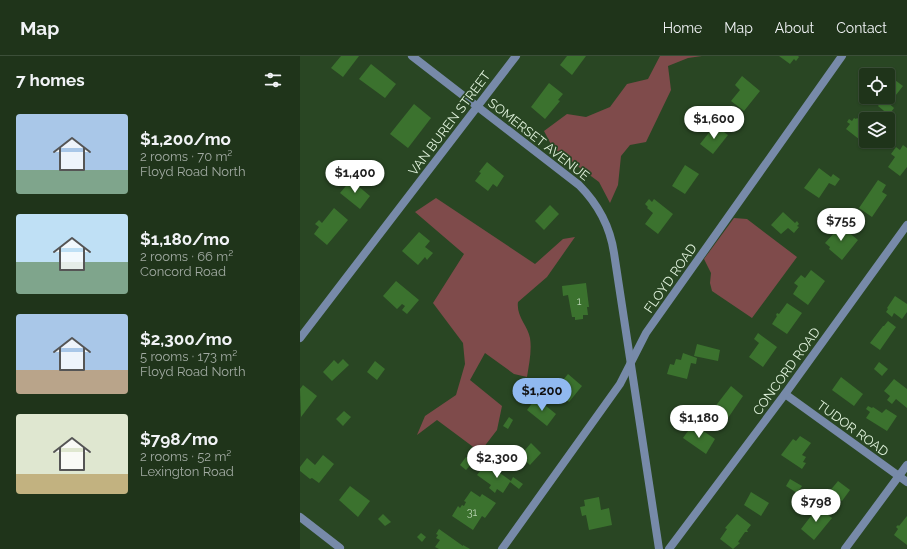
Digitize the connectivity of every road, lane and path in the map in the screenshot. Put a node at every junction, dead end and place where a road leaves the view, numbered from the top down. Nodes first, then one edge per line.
1 (412, 56) edge
2 (516, 56) edge
3 (842, 56) edge
4 (477, 106) junction
5 (907, 224) edge
6 (300, 338) edge
7 (631, 361) junction
8 (785, 394) junction
9 (907, 464) edge
10 (899, 476) junction
11 (907, 482) edge
12 (300, 517) edge
13 (340, 548) edge
14 (502, 549) edge
15 (658, 549) edge
16 (669, 549) edge
17 (845, 549) edge

1 - 4 street, SOMERSET AVENUE
2 - 4 street, VAN BUREN STREET
3 - 7 street, FLOYD ROAD
4 - 6 street, VAN BUREN STREET
4 - 7 street, SOMERSET AVENUE
5 - 8 street, CONCORD ROAD
7 - 14 street, FLOYD ROAD
7 - 15 street
8 - 10 street, TUDOR ROAD
8 - 16 street, CONCORD ROAD
9 - 10 street
10 - 11 street, TUDOR ROAD
10 - 17 street
12 - 13 street

